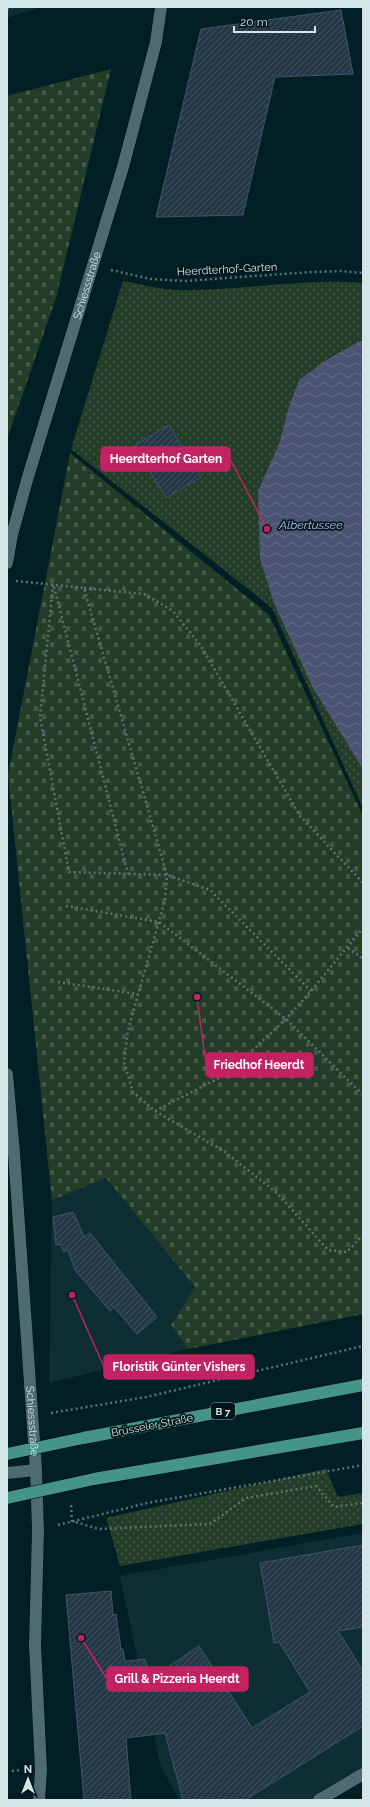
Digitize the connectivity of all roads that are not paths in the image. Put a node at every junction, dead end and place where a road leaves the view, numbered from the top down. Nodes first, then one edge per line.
1 (161, 7) edge
2 (7, 563) edge
3 (7, 1074) edge
4 (363, 1385) edge
5 (363, 1433) edge
6 (7, 1454) edge
7 (36, 1470) junction
8 (7, 1473) edge
9 (7, 1498) edge
10 (40, 1770) junction
11 (363, 1774) edge
12 (39, 1800) edge
13 (47, 1800) edge
14 (319, 1800) edge

1 - 2 street, Schiessstraße
3 - 7 street, Schiessstraße
4 - 6 highway, Brüsseler Straße / B 7, bridge
5 - 9 highway, bridge
7 - 8 street
7 - 10 street, Schiessstraße
10 - 12 street, Schiessstraße
10 - 13 street, Schiessstraße
11 - 14 street

